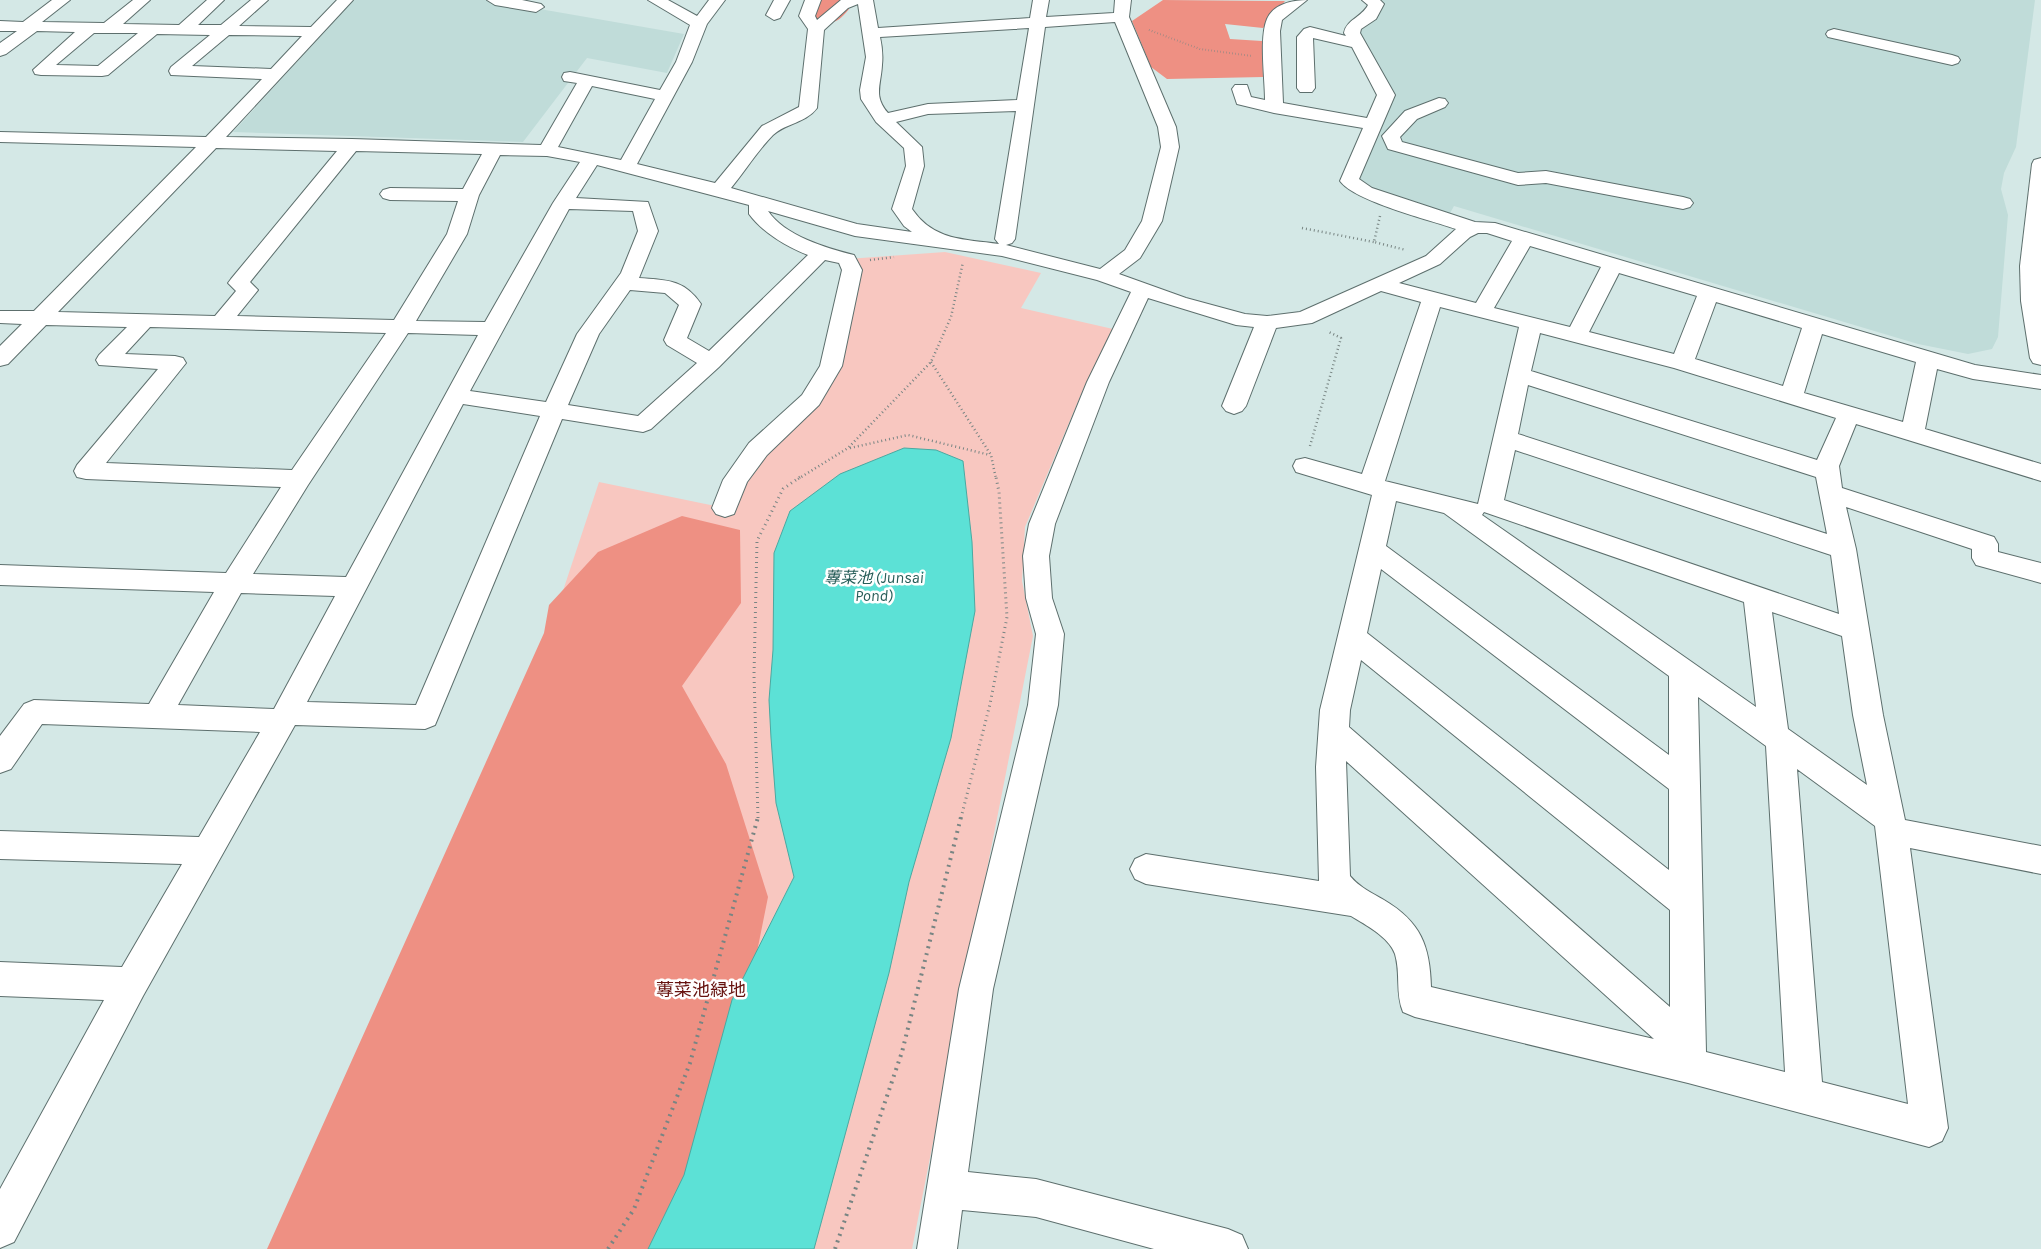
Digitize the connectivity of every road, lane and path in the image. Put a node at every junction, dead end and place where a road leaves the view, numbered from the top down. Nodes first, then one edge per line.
1 (62, 0) edge
2 (142, 0) edge
3 (216, 0) edge
4 (260, 0) edge
5 (345, 0) edge
6 (495, 0) edge
7 (656, 0) edge
8 (717, 0) edge
9 (782, 0) edge
10 (813, 0) edge
11 (854, 0) edge
12 (865, 0) edge
13 (1041, 0) edge
14 (1299, 0) edge
15 (1370, 0) edge
16 (536, 7) dead end
17 (774, 14) dead end
18 (1124, 15) edge
19 (1037, 21) junction
20 (699, 23) junction
21 (0, 26) edge
22 (31, 26) junction
23 (99, 28) junction
24 (153, 29) junction
25 (184, 29) junction
26 (816, 29) junction
27 (226, 30) junction
28 (316, 32) junction
29 (872, 33) junction
30 (1834, 34) dead end
31 (1358, 44) junction
32 (0, 51) edge
33 (1272, 58) junction
34 (1952, 60) dead end
35 (277, 74) junction
36 (1306, 88) dead end
37 (1241, 89) dead end
38 (665, 96) junction
39 (1439, 103) dead end
40 (1025, 104) junction
41 (1274, 108) junction
42 (885, 119) junction
43 (1373, 124) junction
44 (0, 137) edge
45 (212, 141) junction
46 (352, 144) junction
47 (494, 148) junction
48 (547, 152) junction
49 (592, 158) junction
50 (2041, 164) edge
51 (627, 165) junction
52 (719, 190) junction
53 (390, 194) dead end
54 (469, 195) junction
55 (1385, 199) junction
56 (758, 202) junction
57 (563, 203) junction
58 (1682, 203) dead end
59 (1471, 227) junction
60 (1302, 228) dead end
61 (1524, 238) junction
62 (1005, 239) dead end
63 (938, 242) junction
64 (1374, 242) junction
65 (967, 245) junction
66 (2036, 250) edge
67 (820, 254) junction
68 (1433, 260) junction
69 (1613, 264) junction
70 (1104, 276) junction
71 (624, 284) junction
72 (1381, 285) junction
73 (1143, 290) junction
74 (1709, 293) junction
75 (1432, 299) junction
76 (1482, 311) junction
77 (0, 316) edge
78 (41, 318) junction
79 (1304, 318) junction
80 (145, 320) junction
81 (221, 322) junction
82 (1267, 322) junction
83 (1531, 323) junction
84 (1814, 325) junction
85 (401, 327) junction
86 (492, 329) junction
87 (1577, 335) junction
88 (2041, 358) edge
89 (0, 359) edge
90 (1928, 359) junction
91 (711, 362) junction
92 (931, 362) junction
93 (1682, 363) junction
94 (1520, 375) junction
95 (2041, 382) edge
96 (456, 396) junction
97 (1791, 398) junction
98 (1234, 406) dead end
99 (553, 412) junction
100 (1849, 414) junction
101 (1912, 433) junction
102 (1506, 438) junction
103 (848, 448) junction
104 (990, 455) junction
105 (1304, 466) joint
106 (2041, 473) edge
107 (299, 479) junction
108 (1829, 482) junction
109 (1379, 488) junction
110 (1492, 506) junction
111 (1454, 507) junction
112 (725, 508) dead end
113 (1372, 549) junction
114 (1843, 549) junction
115 (2041, 573) edge
116 (0, 575) edge
117 (233, 583) junction
118 (353, 587) junction
119 (1757, 598) junction
120 (1855, 630) junction
121 (1352, 637) junction
122 (1682, 670) junction
123 (157, 716) junction
124 (284, 717) junction
125 (1334, 732) junction
126 (1777, 738) junction
127 (0, 760) edge
128 (1684, 784) junction
129 (1891, 824) junction
130 (0, 845) edge
131 (207, 851) junction
132 (2041, 860) edge
133 (1146, 869) dead end
134 (1358, 902) junction
135 (1686, 903) junction
136 (0, 979) edge
137 (131, 984) junction
138 (1688, 1056) junction
139 (1805, 1094) junction
140 (946, 1189) junction
141 (5, 1211) edge
142 (608, 1249) edge
143 (835, 1249) edge
144 (938, 1249) edge
145 (1228, 1249) edge

1 - 22 street
2 - 23 street
3 - 25 street
4 - 27 street
5 - 28 street
6 - 16 street
7 - 20 street
8 - 20 street
9 - 17 street
10 - 26 street
11 - 26 street
12 - 29 street
13 - 19 street
14 - 33 street
15 - 31 street
18 - 19 street
18 - 33 path
18 - 70 street
19 - 29 street
19 - 40 street
20 - 38 street
21 - 22 street
22 - 23 street
22 - 32 street
23 - 24 street
23 - 24 street
24 - 25 street
25 - 27 street
26 - 52 street
27 - 28 street
27 - 35 street
28 - 35 street
29 - 42 street
30 - 34 street
31 - 36 street
31 - 43 street
33 - 41 street
35 - 45 street
37 - 41 street
38 - 48 street
38 - 51 street
39 - 58 street
40 - 42 street
40 - 62 street
41 - 43 street
42 - 63 street
43 - 55 street
44 - 45 street
45 - 46 street
45 - 78 street
46 - 47 street
46 - 81 street
47 - 48 street
47 - 54 street
48 - 49 street
49 - 51 street
49 - 57 street
50 - 66 street
51 - 52 street
52 - 56 street
53 - 54 street
54 - 85 street
55 - 59 street
55 - 64 path
56 - 63 street
56 - 67 street
57 - 71 street
57 - 86 street
59 - 61 street
59 - 68 street
60 - 64 path
61 - 69 street
61 - 76 street
63 - 65 street
64 - 68 path
65 - 70 street
65 - 92 path
66 - 88 street
67 - 91 street
67 - 112 street
68 - 72 street
69 - 74 street
69 - 87 street
70 - 73 street
71 - 91 street
71 - 99 street
72 - 75 street
72 - 79 street
73 - 82 street
73 - 140 street
74 - 84 street
74 - 93 street
75 - 76 street
75 - 109 street
76 - 83 street
77 - 78 street
78 - 80 street
78 - 89 street
79 - 82 street
79 - 105 path
80 - 81 street
80 - 107 street
81 - 85 street
82 - 98 street
83 - 87 street
83 - 94 street
84 - 90 street
84 - 97 street
85 - 86 street
85 - 107 street
86 - 96 street
87 - 93 street
90 - 95 street
90 - 101 street
91 - 99 street
92 - 103 path
92 - 104 path
93 - 97 street
94 - 102 street
94 - 108 street
96 - 99 street
96 - 118 street
97 - 100 street
99 - 124 street
100 - 101 street
100 - 108 street
101 - 106 street
102 - 110 street
102 - 114 street
103 - 104 path
103 - 142 path
104 - 143 path
105 - 109 street
107 - 117 street
108 - 114 street
108 - 115 street
109 - 111 street
109 - 113 street
110 - 111 street
110 - 119 street
111 - 122 street
113 - 121 street
113 - 128 street
114 - 120 street
116 - 117 street
117 - 118 street
117 - 123 street
118 - 124 street
119 - 120 street
119 - 126 street
120 - 129 street
121 - 125 street
121 - 135 street
122 - 126 street
122 - 128 street
123 - 124 street
123 - 127 street
124 - 131 street
125 - 134 street
125 - 138 street
126 - 129 street
126 - 139 street
128 - 135 street
129 - 132 street
129 - 139 street
130 - 131 street
131 - 137 street
133 - 134 street
134 - 138 street
135 - 138 street
136 - 137 street
137 - 141 street
138 - 139 street
140 - 144 street
140 - 145 street

